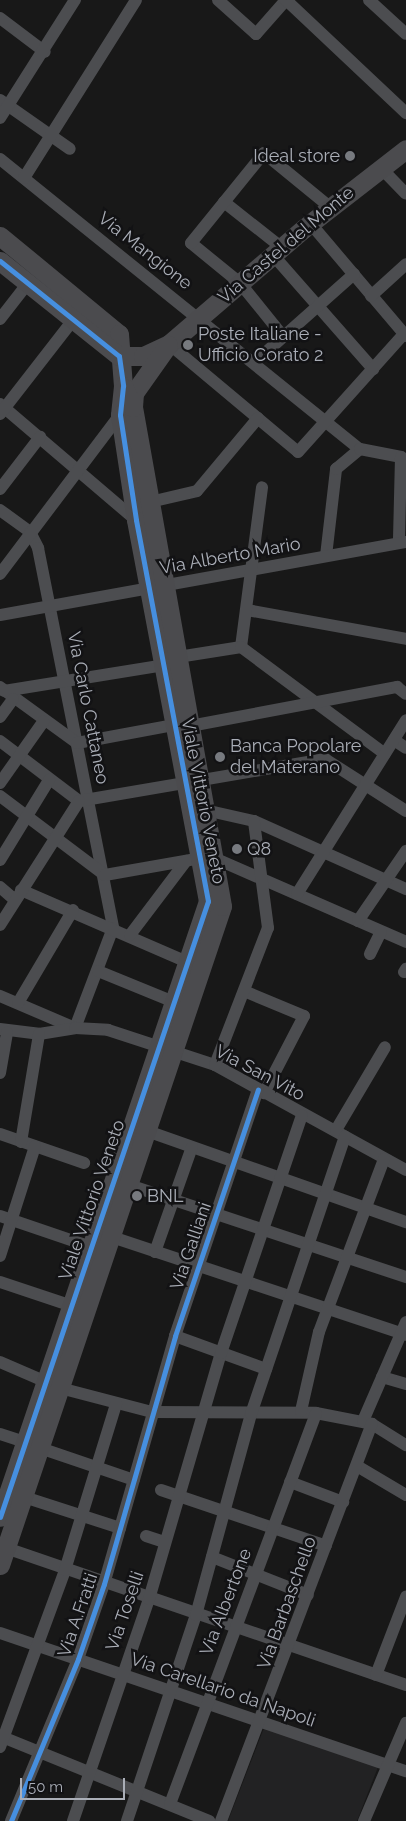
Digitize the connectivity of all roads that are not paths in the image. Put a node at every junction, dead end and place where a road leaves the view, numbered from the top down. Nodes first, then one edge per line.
1 (75, 0) edge
2 (136, 0) edge
3 (218, 0) edge
4 (286, 0) edge
5 (369, 0) edge
6 (0, 18) edge
7 (406, 34) edge
8 (45, 52) junction
9 (4, 103) edge
10 (406, 114) edge
11 (0, 118) edge
12 (52, 136) junction
13 (70, 148) dead end
14 (406, 149) edge
15 (0, 159) edge
16 (380, 168) junction
17 (24, 178) junction
18 (406, 194) edge
19 (224, 202) junction
20 (331, 208) junction
21 (311, 224) junction
22 (0, 236) edge
23 (277, 251) junction
24 (0, 261) edge
25 (406, 264) edge
26 (354, 274) junction
27 (28, 283) junction
28 (240, 283) junction
29 (371, 296) junction
30 (318, 305) junction
31 (201, 317) junction
32 (0, 319) edge
33 (74, 319) junction
34 (282, 335) junction
35 (405, 335) edge
36 (169, 344) junction
37 (119, 356) junction
38 (256, 361) junction
39 (373, 370) junction
40 (128, 400) junction
41 (2, 408) edge
42 (258, 418) junction
43 (328, 420) junction
44 (40, 437) junction
45 (360, 449) junction
46 (404, 456) edge
47 (81, 470) junction
48 (262, 487) dead end
49 (0, 489) edge
50 (150, 502) junction
51 (0, 510) edge
52 (136, 520) junction
53 (30, 532) junction
54 (402, 542) edge
55 (326, 556) junction
56 (251, 570) junction
57 (0, 574) edge
58 (156, 587) junction
59 (50, 608) junction
60 (247, 610) junction
61 (0, 614) edge
62 (406, 639) edge
63 (241, 646) junction
64 (171, 661) junction
65 (66, 680) junction
66 (6, 692) edge
67 (406, 694) edge
68 (318, 704) junction
69 (0, 717) edge
70 (406, 720) edge
71 (43, 722) junction
72 (182, 725) junction
73 (394, 740) junction
74 (0, 741) edge
75 (77, 743) junction
76 (406, 748) edge
77 (386, 754) junction
78 (19, 756) junction
79 (49, 780) junction
80 (192, 780) junction
81 (0, 783) edge
82 (366, 785) junction
83 (0, 796) edge
84 (84, 799) junction
85 (205, 810) junction
86 (406, 810) edge
87 (26, 817) junction
88 (254, 821) junction
89 (55, 840) junction
90 (406, 851) edge
91 (324, 852) junction
92 (200, 859) junction
93 (0, 860) edge
94 (105, 875) junction
95 (262, 879) junction
96 (387, 881) junction
97 (0, 887) edge
98 (406, 888) edge
99 (297, 894) junction
100 (18, 895) junction
101 (73, 910) junction
102 (358, 921) junction
103 (0, 925) edge
104 (113, 928) junction
105 (381, 931) junction
106 (130, 935) junction
107 (406, 942) edge
108 (370, 954) dead end
109 (187, 962) junction
110 (98, 971) junction
111 (244, 991) junction
112 (0, 996) edge
113 (174, 1002) junction
114 (18, 1004) junction
115 (75, 1028) junction
116 (4, 1031) edge
117 (39, 1034) junction
118 (385, 1047) dead end
119 (166, 1051) junction
120 (215, 1065) junction
121 (0, 1073) edge
122 (261, 1091) junction
123 (302, 1115) junction
124 (147, 1131) junction
125 (340, 1133) junction
126 (0, 1134) edge
127 (21, 1142) junction
128 (35, 1146) junction
129 (192, 1147) junction
130 (384, 1159) junction
131 (234, 1162) junction
132 (84, 1163) dead end
133 (405, 1167) edge
134 (280, 1178) junction
135 (130, 1184) junction
136 (325, 1193) junction
137 (174, 1199) junction
138 (366, 1208) junction
139 (217, 1214) junction
140 (5, 1218) edge
141 (406, 1222) edge
142 (263, 1231) junction
143 (112, 1237) junction
144 (307, 1246) junction
145 (91, 1247) junction
146 (156, 1252) junction
147 (0, 1256) edge
148 (349, 1258) junction
149 (198, 1267) junction
150 (406, 1277) edge
151 (0, 1282) edge
152 (247, 1283) junction
153 (291, 1296) junction
154 (72, 1306) junction
155 (329, 1310) junction
156 (406, 1322) edge
157 (404, 1334) edge
158 (175, 1336) junction
159 (221, 1352) junction
160 (0, 1362) edge
161 (266, 1369) junction
162 (382, 1377) junction
163 (406, 1384) edge
164 (53, 1385) junction
165 (116, 1404) junction
166 (203, 1410) junction
167 (301, 1411) junction
168 (152, 1412) junction
169 (316, 1412) junction
170 (251, 1414) junction
171 (368, 1423) junction
172 (0, 1434) edge
173 (33, 1445) junction
174 (406, 1445) edge
175 (357, 1466) junction
176 (98, 1468) junction
177 (134, 1480) junction
178 (290, 1482) junction
179 (161, 1490) dead end
180 (11, 1493) edge
181 (406, 1495) edge
182 (178, 1496) junction
183 (343, 1502) junction
184 (224, 1511) junction
185 (82, 1516) junction
186 (0, 1517) edge
187 (120, 1528) junction
188 (272, 1528) junction
189 (146, 1536) dead end
190 (165, 1542) junction
191 (326, 1546) junction
192 (3, 1557) edge
193 (212, 1557) junction
194 (65, 1570) junction
195 (256, 1574) junction
196 (104, 1584) junction
197 (308, 1594) junction
198 (406, 1597) edge
199 (149, 1599) junction
200 (196, 1615) junction
201 (235, 1628) junction
202 (0, 1633) edge
203 (39, 1646) junction
204 (290, 1647) junction
205 (78, 1659) junction
206 (121, 1674) junction
207 (376, 1675) junction
208 (406, 1685) edge
209 (171, 1692) junction
210 (207, 1703) junction
211 (262, 1721) junction
212 (406, 1723) edge
213 (1, 1740) edge
214 (40, 1753) junction
215 (391, 1764) junction
216 (88, 1771) junction
217 (406, 1771) edge
218 (137, 1790) junction
219 (174, 1806) junction
220 (11, 1821) edge
221 (73, 1821) edge
222 (127, 1821) edge
223 (174, 1821) edge
224 (209, 1821) edge
225 (221, 1821) edge
226 (365, 1821) edge

1 - 8 street
2 - 12 street
3 - 4 street
4 - 10 street
5 - 7 street
6 - 8 street
8 - 9 street
9 - 11 street
9 - 12 street
12 - 13 street
12 - 17 street
14 - 16 main road, Via Castel del Monte
15 - 17 street, Via Mangione
16 - 18 street
16 - 20 main road, Via Castel del Monte
17 - 31 street, Via Mangione
19 - 20 street
19 - 23 street
19 - 28 street
20 - 21 main road, Via Castel del Monte
21 - 23 main road, Via Castel del Monte
21 - 26 street
22 - 37 main road, Viale Vittorio Veneto
23 - 28 main road, Via Castel del Monte
23 - 30 street
24 - 27 main road
25 - 29 street
26 - 29 street
26 - 30 street
27 - 32 street
27 - 33 main road
28 - 31 main road, Via Castel del Monte
28 - 34 street
29 - 35 street
30 - 34 street
30 - 39 street
31 - 36 main road, Via Castel del Monte
31 - 38 street, Via Mangione
33 - 37 main road
33 - 41 street
34 - 38 street
35 - 39 street
36 - 37 main road, Via Castel del Monte
36 - 40 main road, Via Castel del Monte
36 - 42 street
37 - 40 main road, Viale Vittorio Veneto
38 - 43 street, Via Mangione
39 - 43 street
40 - 47 street, Via Castel del Monte
40 - 50 main road, Viale Vittorio Veneto
40 - 52 main road, Viale Vittorio Veneto
41 - 44 street
42 - 43 street
42 - 50 street
43 - 45 street, Via Mangione
44 - 47 street
44 - 49 street
45 - 46 street
45 - 55 street
46 - 54 street
47 - 52 street
47 - 53 street, Via Castel del Monte
48 - 56 street
50 - 58 main road, Viale Vittorio Veneto
51 - 53 street
52 - 58 main road, Viale Vittorio Veneto
53 - 57 street, Via Castel del Monte
53 - 59 street, Via Carlo Cattaneo
54 - 55 street, Via Alberto Mario
55 - 56 street, Via Alberto Mario
56 - 58 street, Via Alberto Mario
56 - 60 street
58 - 59 street, Via Alberto Mario
58 - 64 main road, Viale Vittorio Veneto
59 - 61 street, Via Alberto Mario
59 - 65 street, Via Carlo Cattaneo
60 - 62 street
60 - 63 street
63 - 64 street
63 - 68 street
64 - 65 street
64 - 72 main road, Viale Vittorio Veneto
65 - 66 street
65 - 75 street, Via Carlo Cattaneo
66 - 69 street
66 - 71 street
67 - 68 street
68 - 72 street
68 - 77 street
70 - 73 street
71 - 75 street
71 - 78 street
72 - 75 street
72 - 80 main road, Viale Vittorio Veneto
73 - 76 street
73 - 77 street
74 - 78 street
75 - 84 street, Via Carlo Cattaneo
77 - 82 street
78 - 79 street
78 - 81 street
79 - 84 street
79 - 87 street
80 - 82 street
80 - 84 street
80 - 85 main road, Viale Vittorio Veneto
80 - 92 main road, Viale Vittorio Veneto
82 - 86 street
82 - 91 street
83 - 87 street
84 - 89 street
84 - 94 street, Via Carlo Cattaneo
85 - 88 street
85 - 92 main road, Viale Vittorio Veneto
87 - 89 street
87 - 93 street
88 - 91 street
88 - 95 street
89 - 94 street
89 - 100 street
90 - 96 street
91 - 96 street
91 - 99 street
92 - 94 street
92 - 95 street
92 - 106 street
92 - 109 main road, Viale Vittorio Veneto
92 - 119 main road, Viale Vittorio Veneto
94 - 104 street, Via Carlo Cattaneo
95 - 99 street
95 - 111 street
96 - 98 street
96 - 102 street
97 - 100 street
99 - 102 street
100 - 101 street
100 - 103 street
101 - 104 street
101 - 114 street
102 - 105 street
104 - 106 street
104 - 110 street
105 - 107 street
105 - 108 street
106 - 109 street
109 - 113 main road, Viale Vittorio Veneto
110 - 113 street
110 - 115 street
111 - 120 street
111 - 122 street, Via Galliani
112 - 114 street
113 - 119 main road, Viale Vittorio Veneto
114 - 115 street
115 - 117 street, Via San Vito
115 - 119 street, Via San Vito
116 - 117 street, Via San Vito
116 - 121 street
117 - 127 street
118 - 125 street
119 - 120 street, Via San Vito
119 - 124 main road, Viale Vittorio Veneto
119 - 145 main road, Viale Vittorio Veneto
120 - 122 street, Via San Vito
122 - 123 street, Via San Vito
122 - 131 street, Via Galliani
123 - 125 street, Via San Vito
123 - 134 street, Via Toselli
124 - 129 street
124 - 135 main road, Viale Vittorio Veneto
125 - 130 street, Via San Vito
125 - 136 street
126 - 127 street
127 - 128 street
128 - 132 street
128 - 140 street
129 - 131 street
129 - 137 street
130 - 133 street, Via San Vito
130 - 138 street
131 - 134 street
131 - 139 street, Via Galliani
134 - 136 street
134 - 142 street, Via Toselli
135 - 137 street
135 - 143 main road, Viale Vittorio Veneto
136 - 138 street
136 - 144 street
137 - 139 street
137 - 146 street
138 - 141 street
138 - 148 street
139 - 142 street
139 - 149 street, Via Galliani
140 - 145 street
140 - 147 street
142 - 144 street
142 - 152 street, Via Toselli
143 - 146 street
143 - 164 main road, Viale Vittorio Veneto
144 - 148 street
144 - 153 street
145 - 154 main road, Viale Vittorio Veneto
146 - 149 street
148 - 150 street
148 - 155 street
149 - 152 street
149 - 158 street, Via Galliani
151 - 154 street
152 - 153 street
152 - 159 street, Via Toselli
153 - 155 street
153 - 161 street
154 - 164 main road, Viale Vittorio Veneto
155 - 157 street
155 - 167 street
156 - 157 street, Via Barbaschello
157 - 162 street, Via Barbaschello
158 - 159 street
158 - 168 street, Via Galliani
159 - 161 street
159 - 166 street, Via Toselli
160 - 164 street
161 - 170 street
162 - 163 street
162 - 171 street, Via Barbaschello
164 - 165 street
164 - 173 main road
165 - 168 street
165 - 176 street
166 - 168 street
166 - 170 street
166 - 182 street, Via Toselli
167 - 169 street
167 - 170 street
168 - 177 street, Via A.Fratti
169 - 171 street
169 - 178 street, Via Albertone
170 - 184 street
171 - 174 street
171 - 175 street, Via Barbaschello
172 - 173 street
173 - 176 street
173 - 180 main road
175 - 181 street
175 - 183 street, Via Barbaschello
176 - 177 street
176 - 185 street
177 - 187 street, Via A.Fratti
178 - 183 street
178 - 188 street, Via Albertone
179 - 182 street
180 - 185 street
180 - 186 main road
180 - 192 main road
182 - 184 street
182 - 190 street, Via Toselli
183 - 191 street, Via Barbaschello
184 - 188 street
184 - 193 street
185 - 187 street
185 - 194 street
187 - 196 street, Via A.Fratti
188 - 191 street
188 - 195 street, Via Albertone
189 - 190 street
190 - 199 street, Via Toselli
191 - 197 street, Via Barbaschello
192 - 194 street
193 - 195 street
193 - 200 street
194 - 196 street
194 - 203 street
195 - 197 street
195 - 201 street, Via Albertone
196 - 199 street
196 - 205 street, Via A.Fratti
197 - 204 street, Via Barbaschello
198 - 207 street
199 - 200 street
199 - 206 street, Via Toselli
200 - 201 street
200 - 209 street
201 - 204 street
201 - 210 street, Via Albertone
202 - 203 street, Via Carellario da Napoli
203 - 205 street, Via Carellario da Napoli
203 - 213 street
204 - 207 street
204 - 211 street, Via Barbaschello
205 - 206 street, Via Carellario da Napoli
205 - 214 street, Via A.Fratti
206 - 209 street, Via Carellario da Napoli
206 - 216 street, Via Toselli
207 - 208 street
209 - 210 street, Via Carellario da Napoli
209 - 218 street
210 - 211 street, Via Carellario da Napoli
210 - 219 street, Via Albertone
211 - 215 street, Via Carellario da Napoli
211 - 225 street, Via Barbaschello
212 - 215 street
213 - 214 street
214 - 216 street
214 - 220 street, Via A.Fratti
215 - 217 street, Via Carellario da Napoli
215 - 226 street
216 - 218 street
216 - 221 street, Via Toselli
218 - 219 street
218 - 222 street
219 - 223 street, Via Albertone
219 - 224 street

